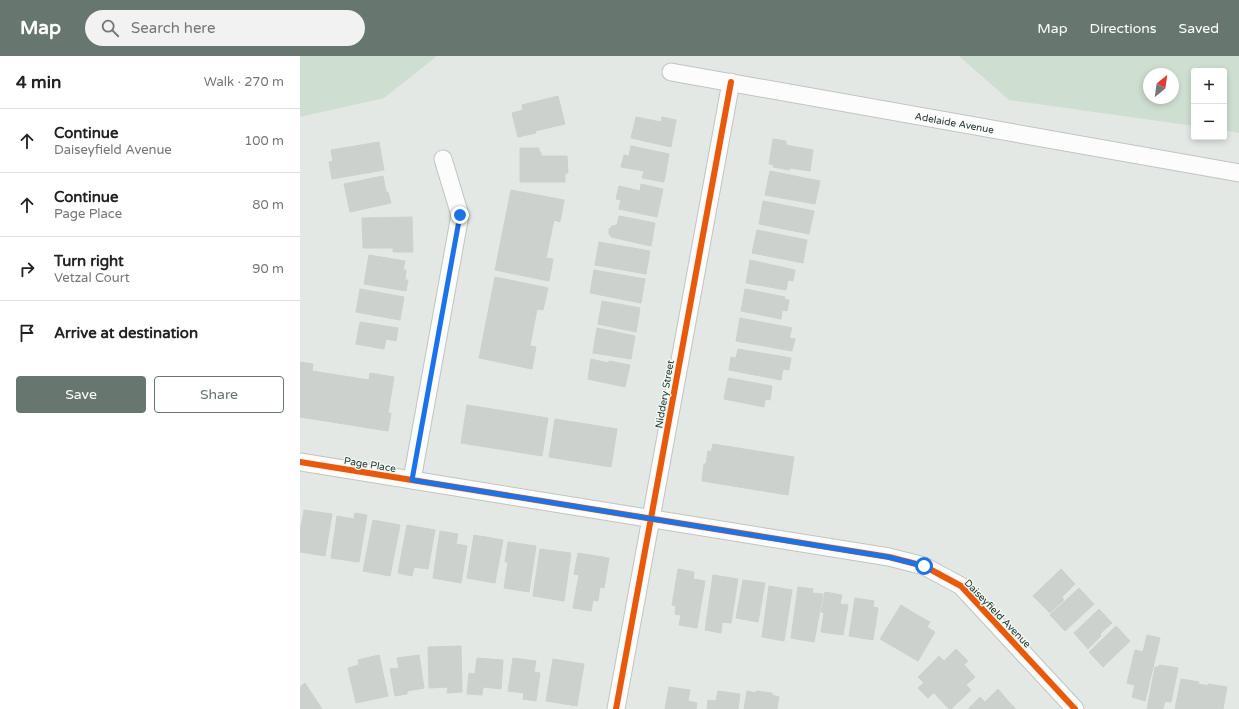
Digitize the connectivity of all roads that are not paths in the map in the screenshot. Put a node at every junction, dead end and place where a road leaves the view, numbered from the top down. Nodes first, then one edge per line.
1 (671, 72) dead end
2 (731, 82) junction
3 (443, 159) dead end
4 (1239, 173) edge
5 (300, 462) edge
6 (412, 480) junction
7 (651, 519) junction
8 (616, 709) edge
9 (1075, 709) edge

1 - 2 street, Adelaide Avenue
2 - 4 street, Adelaide Avenue
2 - 7 street, Niddery Street
3 - 6 street
5 - 6 street, Page Place
6 - 7 street, Page Place
7 - 8 street, Niddery Street
7 - 9 street, Daiseyfield Avenue

